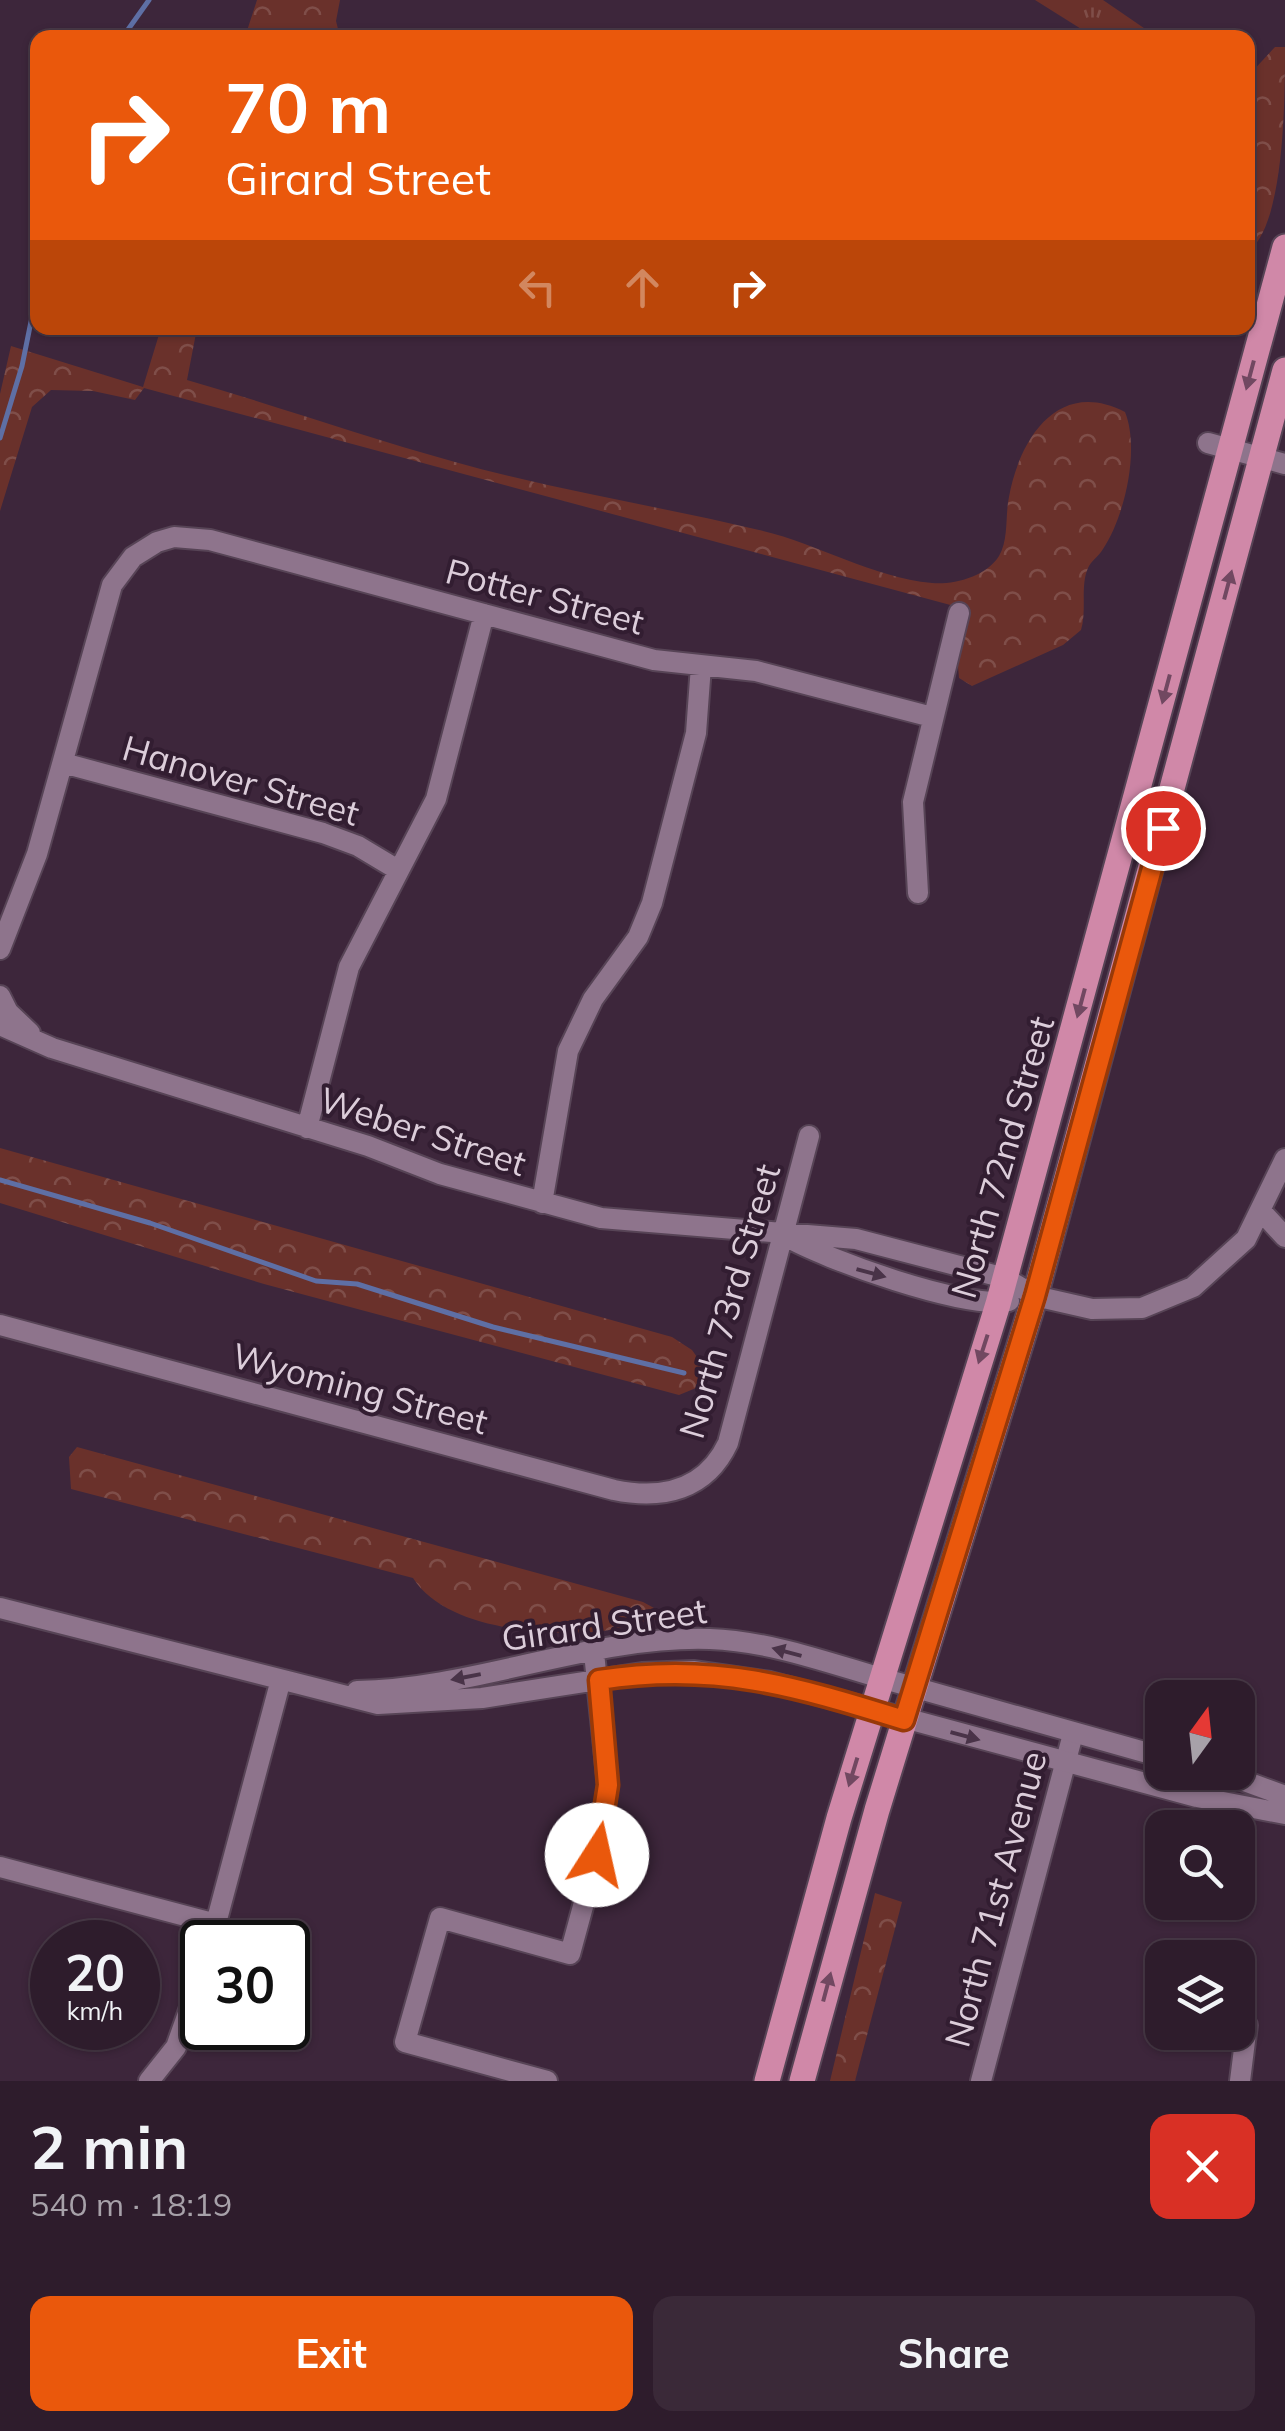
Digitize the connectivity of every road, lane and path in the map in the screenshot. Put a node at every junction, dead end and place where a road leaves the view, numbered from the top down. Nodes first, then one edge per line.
1 (1285, 247) edge
2 (1285, 370) edge
3 (1219, 446) junction
4 (1273, 461) edge
5 (960, 613) dead end
6 (484, 614) junction
7 (701, 666) junction
8 (932, 717) junction
9 (62, 763) junction
10 (398, 870) junction
11 (918, 893) dead end
12 (18, 904) junction
13 (0, 925) edge
14 (0, 949) edge
15 (0, 996) edge
16 (0, 1026) edge
17 (52, 1048) junction
18 (308, 1128) junction
19 (810, 1136) dead end
20 (1285, 1159) edge
21 (542, 1203) junction
22 (1262, 1212) junction
23 (782, 1234) junction
24 (1285, 1238) edge
25 (1004, 1278) junction
26 (1035, 1296) junction
27 (998, 1304) junction
28 (0, 1325) edge
29 (702, 1479) joint
30 (0, 1608) edge
31 (594, 1653) junction
32 (880, 1678) junction
33 (599, 1680) junction
34 (280, 1683) junction
35 (913, 1688) junction
36 (871, 1710) junction
37 (904, 1720) junction
38 (1073, 1734) junction
39 (1145, 1753) edge
40 (1066, 1763) junction
41 (1255, 1785) edge
42 (1285, 1796) edge
43 (1285, 1814) edge
44 (0, 1866) edge
45 (217, 1920) edge
46 (180, 1922) edge
47 (180, 2036) edge
48 (1244, 2050) edge
49 (149, 2081) edge
50 (546, 2081) edge
51 (767, 2081) edge
52 (802, 2081) edge
53 (981, 2081) edge
54 (1240, 2081) edge

1 -> 3 main road, North 72nd Street
2 - 4 main road, North 72nd Street
3 - 4 street
3 -> 25 main road, North 72nd Street
26 -> 4 main road, North 72nd Street
5 - 8 street
6 - 7 street, Potter Street
6 - 9 street, Potter Street
6 - 10 street
7 - 8 street, Potter Street
7 - 21 street
8 - 11 street
9 - 10 street, Hanover Street
9 - 12 street
10 - 18 street
12 - 13 street
12 - 14 street
15 - 17 street, Weber Street
16 - 17 street, Weber Street
17 - 18 street, Weber Street
18 - 21 street, Weber Street
19 - 23 street, North 73rd Street
20 - 22 street
21 - 23 street, Weber Street
22 - 24 street
22 - 26 street
23 - 25 street, Weber Street
23 -> 27 street, Weber Street
23 - 29 street, North 73rd Street
25 - 26 street, Weber Street
25 - 27 main road, North 72nd Street
26 - 27 street, Weber Street
26 - 35 main road, North 72nd Street
27 -> 32 main road, North 72nd Street
28 - 29 street, Wyoming Street
30 - 34 street, Girard Street
32 -> 31 street, Girard Street
31 - 33 street
31 -> 34 street, Girard Street
32 - 35 street, Girard Street
32 - 36 main road, North 72nd Street
33 - 34 street, Girard Street
33 - 36 street, Girard Street
33 - 50 street
34 - 45 street
35 - 37 main road, North 72nd Street
35 - 38 street, Girard Street
36 - 37 street, Girard Street
36 -> 51 main road, North 72nd Street
37 -> 40 street, Girard Street
52 -> 37 main road, North 72nd Street
38 - 39 street, Girard Street
38 - 40 street, North 71st Avenue
40 - 43 street, Girard Street
40 - 53 street, North 71st Avenue
41 - 42 street
44 - 46 street
47 - 49 street
48 - 54 street

